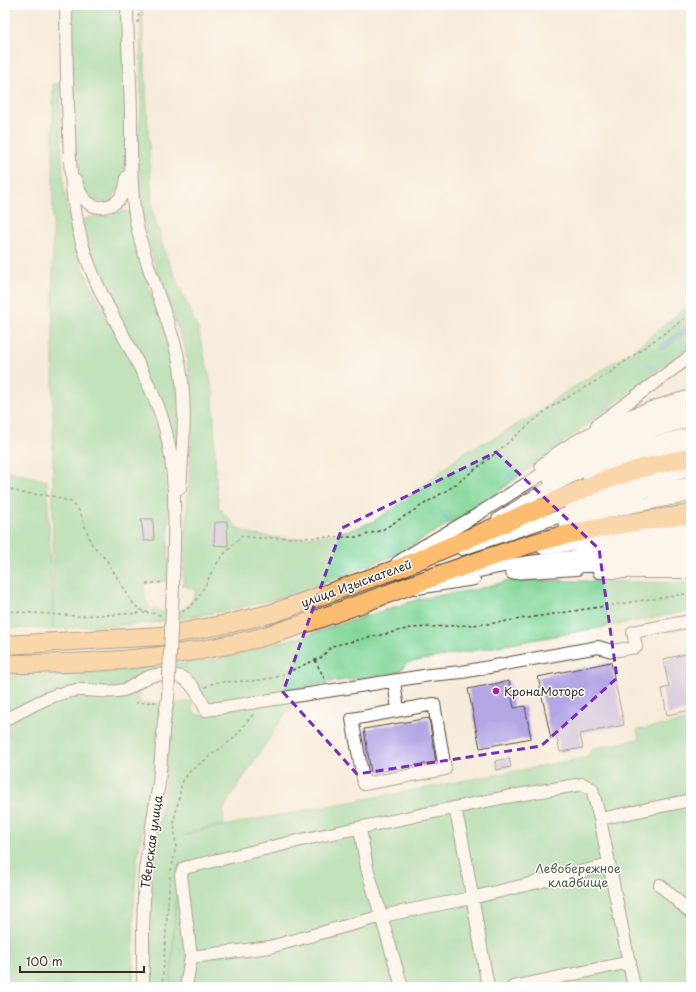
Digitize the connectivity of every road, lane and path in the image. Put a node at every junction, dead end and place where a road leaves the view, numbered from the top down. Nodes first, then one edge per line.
1 (66, 5) edge
2 (127, 5) edge
3 (133, 5) edge
4 (127, 45) junction
5 (130, 148) junction
6 (69, 149) junction
7 (691, 314) edge
8 (691, 356) edge
9 (691, 396) edge
10 (691, 403) edge
11 (691, 409) edge
12 (691, 415) edge
13 (691, 421) edge
14 (691, 428) edge
15 (691, 434) edge
16 (691, 439) edge
17 (570, 445) junction
18 (691, 446) edge
19 (691, 452) edge
20 (691, 457) edge
21 (691, 465) edge
22 (691, 472) edge
23 (691, 478) edge
24 (691, 484) edge
25 (518, 486) junction
26 (5, 487) edge
27 (691, 489) edge
28 (648, 494) junction
29 (691, 495) edge
30 (691, 501) edge
31 (691, 507) edge
32 (691, 514) edge
33 (691, 520) edge
34 (535, 521) junction
35 (691, 526) edge
36 (691, 531) edge
37 (691, 537) edge
38 (691, 543) edge
39 (691, 549) edge
40 (450, 550) junction
41 (691, 554) edge
42 (691, 560) edge
43 (691, 565) edge
44 (512, 569) junction
45 (550, 571) junction
46 (691, 572) edge
47 (380, 575) junction
48 (146, 584) dead end
49 (171, 584) junction
50 (398, 590) junction
51 (691, 594) edge
52 (5, 611) edge
53 (148, 612) junction
54 (182, 612) dead end
55 (164, 615) dead end
56 (691, 621) edge
57 (5, 645) edge
58 (315, 660) junction
59 (5, 664) edge
60 (394, 681) junction
61 (330, 690) junction
62 (197, 692) junction
63 (164, 700) junction
64 (261, 702) junction
65 (135, 703) dead end
66 (398, 710) junction
67 (5, 720) edge
68 (691, 800) edge
69 (455, 809) junction
70 (600, 819) junction
71 (360, 829) junction
72 (609, 865) junction
73 (660, 885) dead end
74 (471, 898) junction
75 (691, 913) edge
76 (382, 916) junction
77 (191, 957) junction
78 (630, 962) junction
79 (143, 987) edge
80 (162, 987) edge
81 (186, 987) edge
82 (402, 987) edge
83 (488, 987) edge
84 (513, 987) edge
85 (634, 987) edge

1 - 6 street
2 - 4 street
3 - 4 street
4 - 5 street
5 - 6 street
5 - 49 street
6 - 49 street
7 - 54 path
8 - 17 street
9 - 17 street
10 - 25 street
11 - 34 street
12 - 34 street
13 - 34 street
14 - 34 street
15 - 34 street
16 - 34 street
17 - 25 street
18 - 34 street
19 - 34 street
20 - 34 highway, улица Изыскателей
21 - 28 street
22 - 28 street
23 - 28 street
24 - 28 street
25 - 34 street
26 - 53 path
27 - 28 street
28 - 29 street
28 - 30 street
28 - 31 street
28 - 34 street
28 - 34 street
28 - 40 street
32 - 34 highway, улица Изыскателей
33 - 34 street
34 - 35 street
34 - 36 street
34 - 37 street
34 - 38 street
34 - 40 highway, улица Изыскателей
34 - 40 street
34 - 47 street
34 - 50 street
34 - 50 highway, улица Изыскателей
39 - 44 street
40 - 47 highway, улица Изыскателей
41 - 44 street
42 - 44 street
43 - 45 street
44 - 45 street
44 - 50 street
45 - 46 street
47 - 57 highway, улица Изыскателей
48 - 49 path
49 - 63 street, Тверская улица, bridge
50 - 59 highway, улица Изыскателей
51 - 58 path
52 - 53 path
53 - 55 path
56 - 60 street
58 - 61 path
58 - 62 path
60 - 61 street
60 - 66 street
61 - 64 street
62 - 64 street
62 - 67 street
63 - 65 path
63 - 79 street, Тверская улица
64 - 80 path
66 - 66 street
68 - 70 street
69 - 70 street
69 - 71 street
69 - 74 street
70 - 72 street
71 - 76 street
71 - 77 street
72 - 74 street
72 - 78 street
73 - 75 street
74 - 76 street
74 - 83 street
76 - 77 street
76 - 82 street
77 - 81 street
78 - 84 street
78 - 85 street

